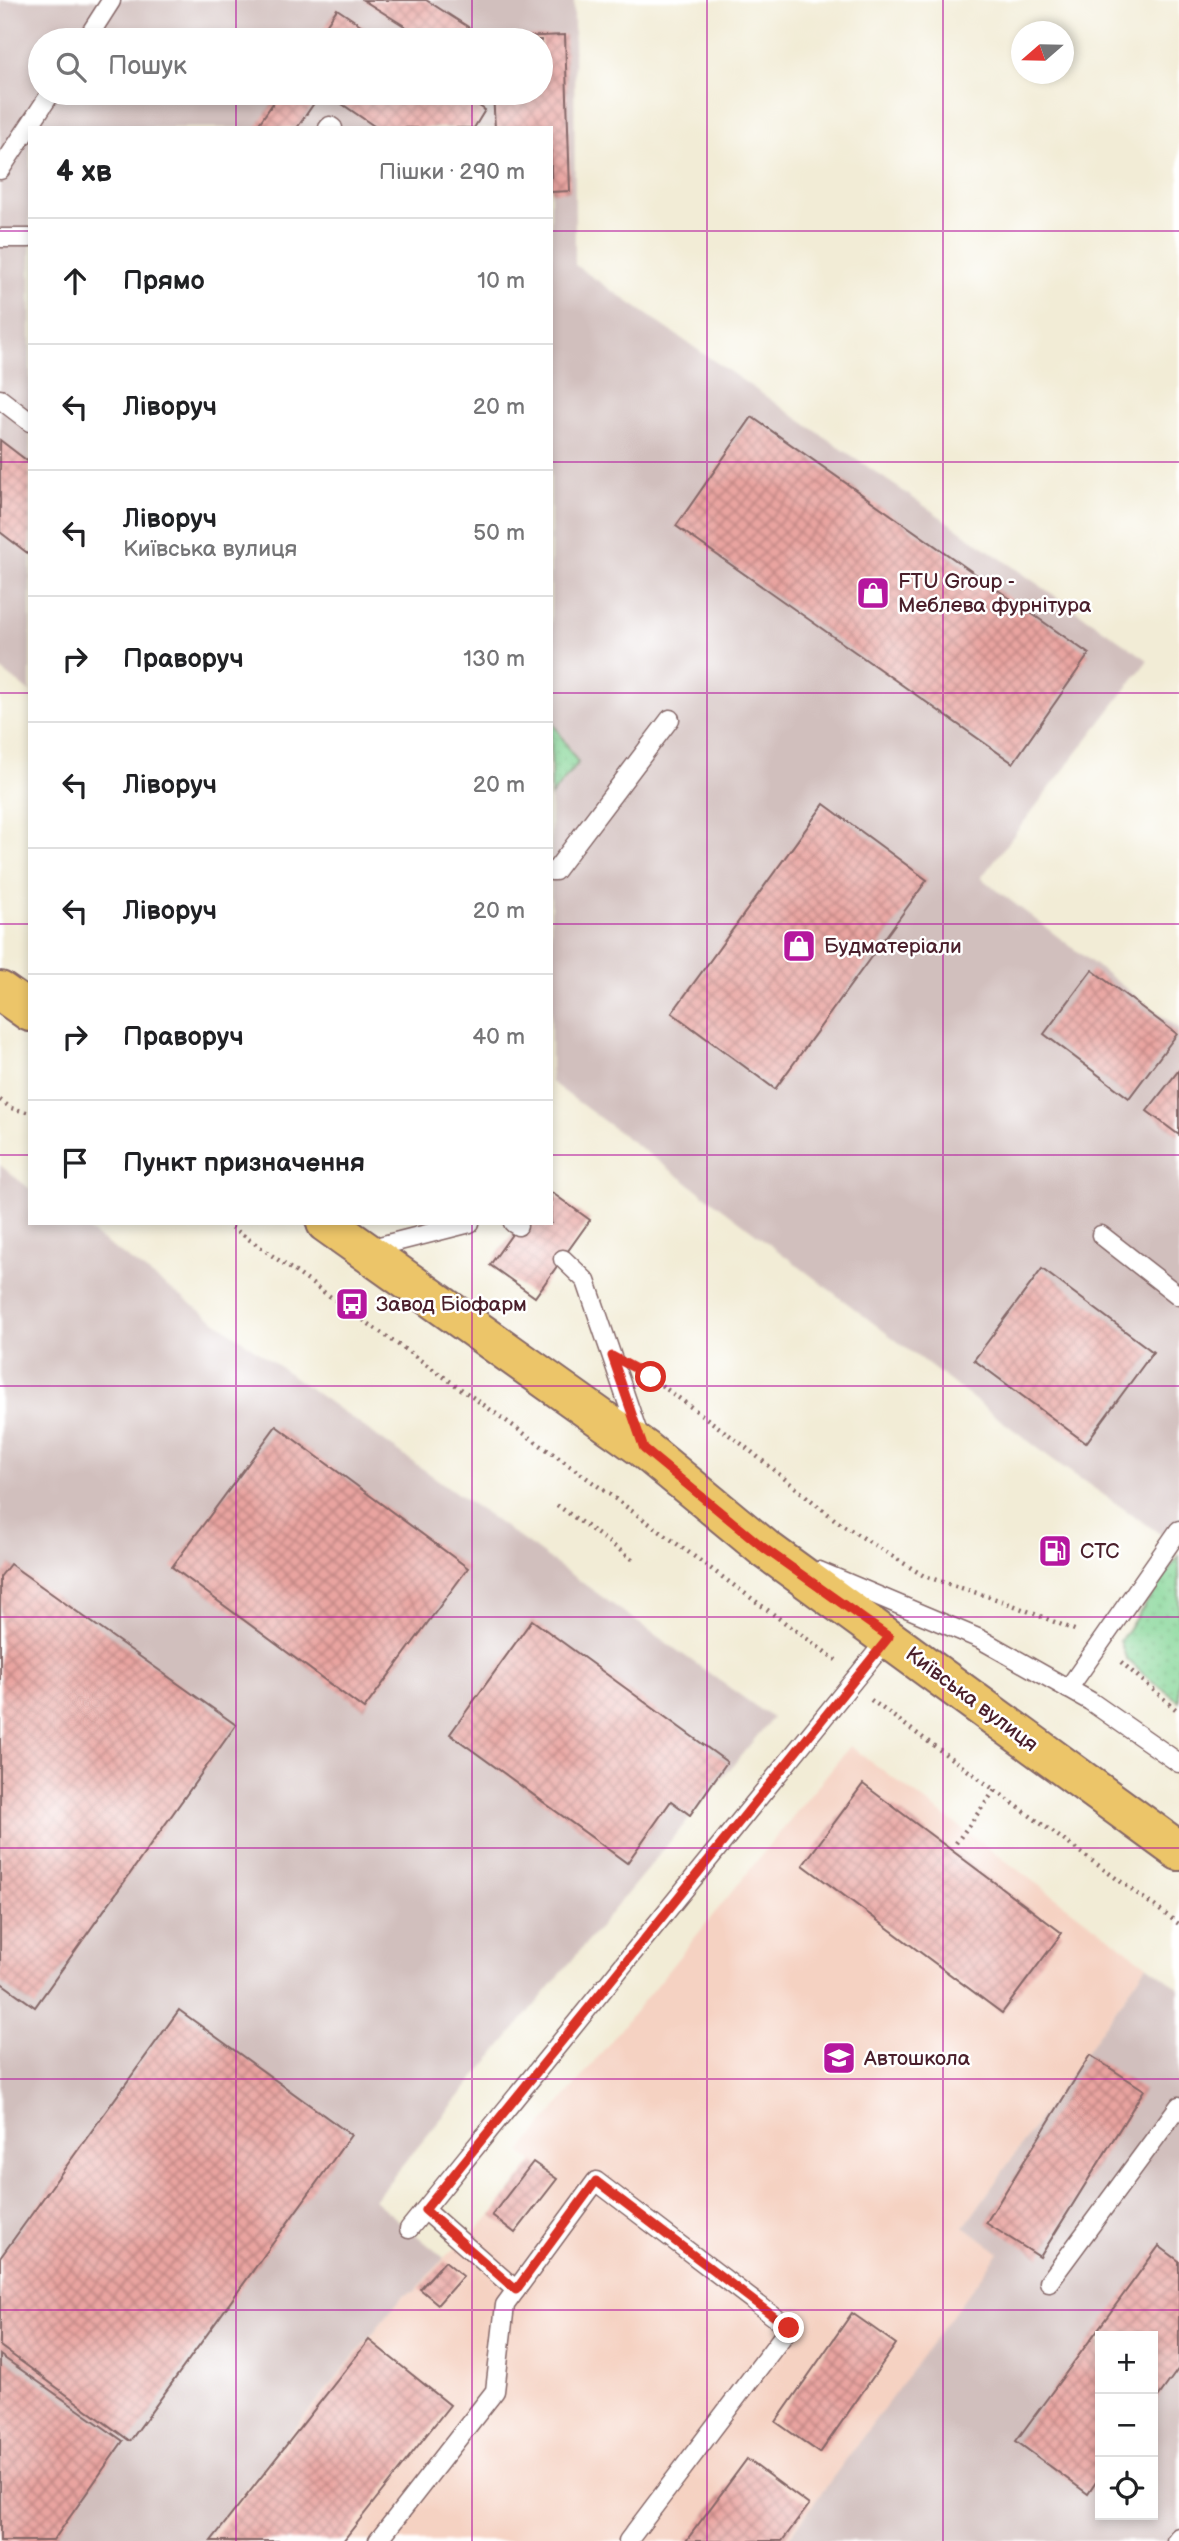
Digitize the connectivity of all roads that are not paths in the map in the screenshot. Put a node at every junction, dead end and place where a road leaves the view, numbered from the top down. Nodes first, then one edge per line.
1 (111, 1) edge
2 (94, 28) edge
3 (43, 105) edge
4 (29, 126) edge
5 (28, 128) edge
6 (0, 170) edge
7 (0, 238) edge
8 (28, 238) edge
9 (0, 399) edge
10 (28, 420) edge
11 (670, 719) dead end
12 (553, 872) edge
13 (0, 991) edge
14 (28, 1011) edge
15 (329, 1225) edge
16 (462, 1225) edge
17 (1101, 1235) dead end
18 (363, 1251) junction
19 (563, 1259) dead end
20 (1179, 1296) edge
21 (644, 1449) junction
22 (1179, 1531) edge
23 (764, 1548) junction
24 (889, 1637) junction
25 (1068, 1689) junction
26 (1179, 1763) edge
27 (1179, 1852) edge
28 (1179, 2106) edge
29 (425, 2210) junction
30 (409, 2229) dead end
31 (1049, 2282) dead end
32 (516, 2290) junction
33 (379, 2541) edge
34 (628, 2541) edge

1 - 2 lane
3 - 4 lane
5 - 6 lane
7 - 8 lane
9 - 10 lane
11 - 12 lane
13 - 14 main road
15 - 18 main road, Київська вулиця
16 - 18 lane
17 - 20 lane
18 - 21 main road, Київська вулиця
19 - 21 lane
21 - 23 main road, Київська вулиця
22 - 25 lane
23 - 24 main road, Київська вулиця
23 - 25 lane
24 - 27 main road, Київська вулиця
24 - 29 lane
25 - 26 lane
28 - 31 lane
29 - 30 lane
29 - 32 lane
32 - 33 lane
32 - 34 lane

